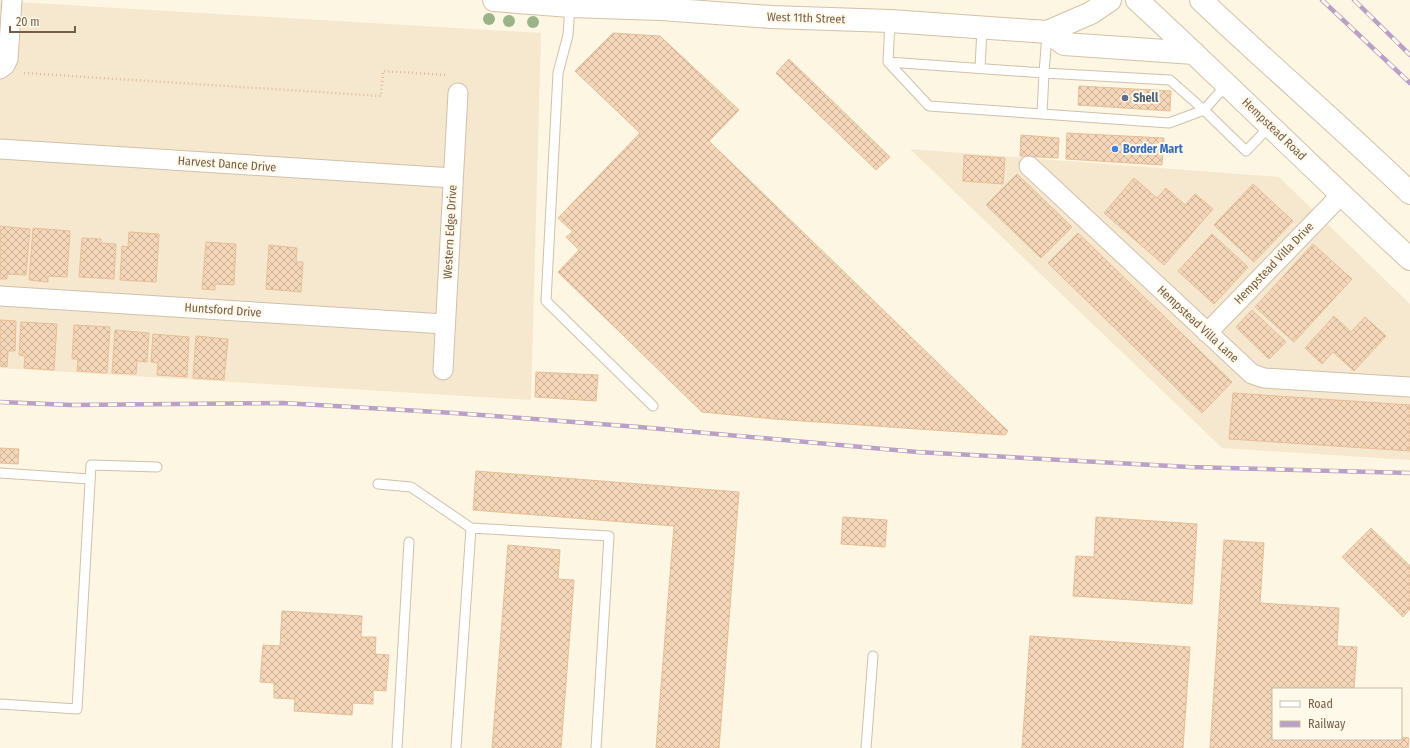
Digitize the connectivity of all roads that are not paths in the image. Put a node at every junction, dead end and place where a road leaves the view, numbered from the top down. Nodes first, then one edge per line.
1 (12, 0) edge
2 (494, 0) edge
3 (1110, 0) edge
4 (1137, 0) edge
5 (1201, 0) edge
6 (570, 6) junction
7 (747, 7) edge
8 (890, 21) junction
9 (982, 27) junction
10 (1047, 32) junction
11 (1194, 53) junction
12 (888, 62) junction
13 (0, 68) edge
14 (980, 68) junction
15 (1044, 73) junction
16 (1227, 84) junction
17 (458, 94) road end
18 (1204, 110) junction
19 (1042, 114) junction
20 (1270, 126) junction
21 (0, 149) edge
22 (1029, 166) dead end
23 (453, 178) junction
24 (1410, 193) edge
25 (1341, 195) junction
26 (1410, 259) edge
27 (0, 296) edge
28 (445, 324) junction
29 (1207, 333) junction
30 (443, 370) dead end
31 (1410, 387) edge
32 (653, 406) dead end
33 (157, 467) dead end
34 (0, 473) edge
35 (90, 479) junction
36 (378, 484) dead end
37 (471, 528) junction
38 (408, 542) dead end
39 (874, 656) dead end
40 (0, 704) edge
41 (397, 748) edge
42 (456, 748) edge
43 (596, 748) edge
44 (866, 748) edge

1 - 13 street
2 - 6 main road, West 11th Street
3 - 10 main road, West 11th Street
4 - 11 main road, Hempstead Road
5 - 24 main road
6 - 7 main road, West 11th Street
6 - 32 lane
7 - 8 main road, West 11th Street
8 - 9 main road, West 11th Street
8 - 12 lane
9 - 10 main road, West 11th Street
9 - 14 lane
10 - 11 main road
10 - 15 lane
11 - 16 main road, Hempstead Road
12 - 14 lane
12 - 19 lane
14 - 15 lane
15 - 18 lane
15 - 19 lane
16 - 18 lane
16 - 20 main road, Hempstead Road
17 - 23 street, Western Edge Drive
18 - 19 lane
18 - 20 lane
20 - 25 main road, Hempstead Road
21 - 23 street, Harvest Dance Drive
22 - 29 street, Hempstead Villa Lane
23 - 28 street, Western Edge Drive
25 - 26 main road, Hempstead Road
25 - 29 street, Hempstead Villa Drive
27 - 28 street, Huntsford Drive
28 - 30 street, Western Edge Drive
29 - 31 street, Hempstead Villa Lane
33 - 35 lane
34 - 35 lane
35 - 40 lane
36 - 37 lane
37 - 42 lane
37 - 43 lane
38 - 41 lane
39 - 44 lane

